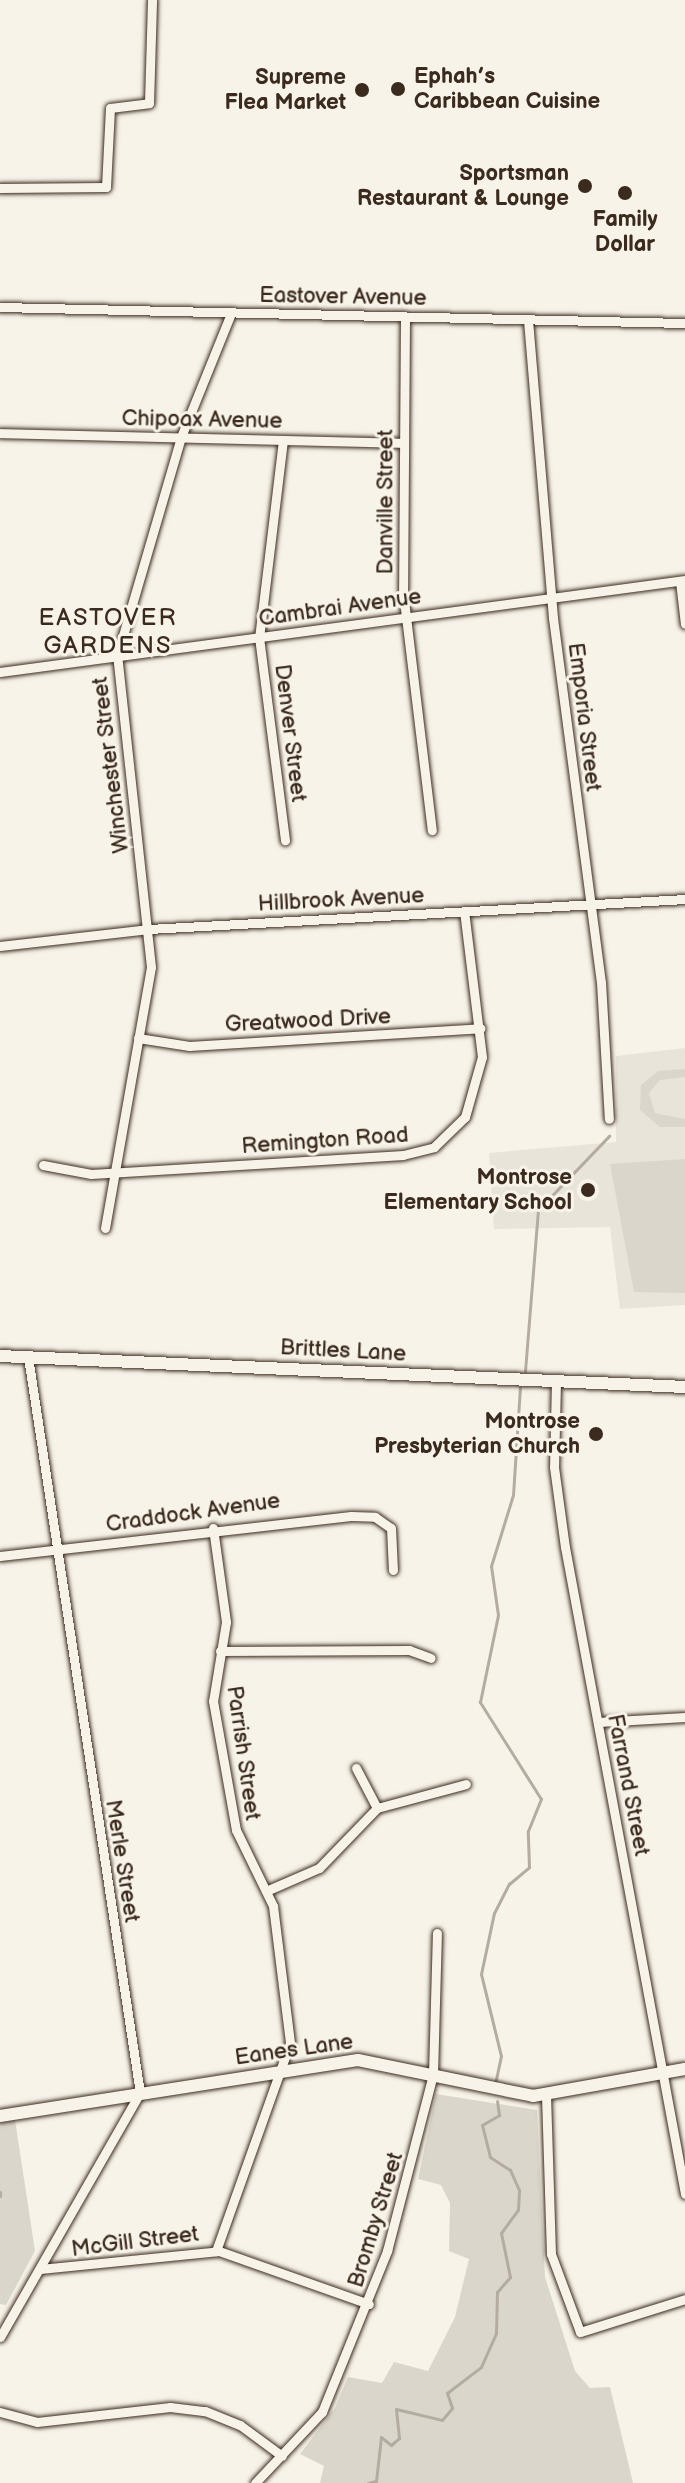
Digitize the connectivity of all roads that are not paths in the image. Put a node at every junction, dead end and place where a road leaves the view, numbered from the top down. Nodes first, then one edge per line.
1 (152, 0) edge
2 (0, 188) edge
3 (0, 307) edge
4 (231, 313) junction
5 (405, 317) junction
6 (528, 320) junction
7 (685, 324) edge
8 (0, 433) edge
9 (181, 437) junction
10 (283, 440) junction
11 (404, 443) junction
12 (682, 580) edge
13 (550, 597) junction
14 (405, 617) junction
15 (685, 624) edge
16 (259, 637) junction
17 (117, 656) junction
18 (0, 672) edge
19 (432, 830) dead end
20 (285, 840) dead end
21 (685, 899) edge
22 (591, 904) junction
23 (464, 911) junction
24 (149, 929) junction
25 (0, 946) edge
26 (480, 1028) junction
27 (138, 1038) junction
28 (609, 1119) dead end
29 (43, 1165) dead end
30 (109, 1173) junction
31 (105, 1228) dead end
32 (0, 1356) edge
33 (28, 1357) junction
34 (556, 1381) junction
35 (685, 1387) edge
36 (213, 1528) junction
37 (55, 1551) junction
38 (0, 1556) edge
39 (393, 1570) dead end
40 (220, 1651) junction
41 (431, 1658) dead end
42 (685, 1717) edge
43 (598, 1722) junction
44 (356, 1768) dead end
45 (466, 1784) dead end
46 (377, 1808) junction
47 (266, 1891) junction
48 (437, 1933) dead end
49 (685, 2069) edge
50 (283, 2070) junction
51 (662, 2073) junction
52 (433, 2074) junction
53 (140, 2093) junction
54 (546, 2095) junction
55 (0, 2113) edge
56 (685, 2194) edge
57 (216, 2251) junction
58 (40, 2269) junction
59 (685, 2299) edge
60 (369, 2304) junction
61 (0, 2337) edge
62 (0, 2412) edge
63 (282, 2456) junction
64 (255, 2483) edge

1 - 2 street
3 - 4 street, Eastover Avenue
4 - 5 street, Eastover Avenue
4 - 9 street, Winchester Street
5 - 6 street, Eastover Avenue
5 - 11 street, Danville Street
6 - 7 street, Eastover Avenue
6 - 13 street, Emporia Street
8 - 9 street, Chipoax Avenue
9 - 10 street, Chipoax Avenue
9 - 17 street, Winchester Street
10 - 11 street, Chipoax Avenue
10 - 16 street, Denver Street
11 - 14 street, Danville Street
12 - 13 street, Cambrai Avenue
12 - 15 street
13 - 14 street, Cambrai Avenue
13 - 22 street, Emporia Street
14 - 16 street, Cambrai Avenue
14 - 19 street, Danville Street
16 - 17 street, Cambrai Avenue
16 - 20 street, Denver Street
17 - 18 street, Cambrai Avenue
17 - 24 street, Winchester Street
21 - 22 street, Hillbrook Avenue
22 - 23 street, Hillbrook Avenue
22 - 28 street, Emporia Street
23 - 24 street, Hillbrook Avenue
23 - 26 street, Remington Road
24 - 25 street, Hillbrook Avenue
24 - 27 street, Winchester Street
26 - 27 street, Greatwood Drive
26 - 30 street, Remington Road
27 - 30 street, Winchester Street
29 - 30 street, Remington Road
30 - 31 street, Winchester Street
32 - 33 street, Brittles Lane
33 - 34 street, Brittles Lane
33 - 37 street, Merle Street
34 - 35 street, Brittles Lane
34 - 43 street, Farrand Street
36 - 37 street, Craddock Avenue
36 - 39 street, Craddock Avenue
36 - 40 street, Parrish Street
37 - 38 street, Craddock Avenue
37 - 53 street, Merle Street
40 - 41 street
40 - 47 street, Parrish Street
42 - 43 street
43 - 51 street, Farrand Street
44 - 46 street
45 - 46 street
46 - 47 street
47 - 50 street, Parrish Street
48 - 52 street, Bromby Street
49 - 51 street, Eanes Lane
50 - 52 street, Eanes Lane
50 - 53 street, Eanes Lane
50 - 57 street, Parrish Street
51 - 54 street, Eanes Lane
51 - 56 street, Farrand Street
52 - 54 street, Eanes Lane
52 - 60 street, Bromby Street
53 - 55 street, Eanes Lane
53 - 58 street
54 - 59 street
57 - 58 street, McGill Street
57 - 60 street, McGill Street
58 - 61 street
60 - 63 street, Bromby Street
62 - 63 street
63 - 64 street, Bromby Street

